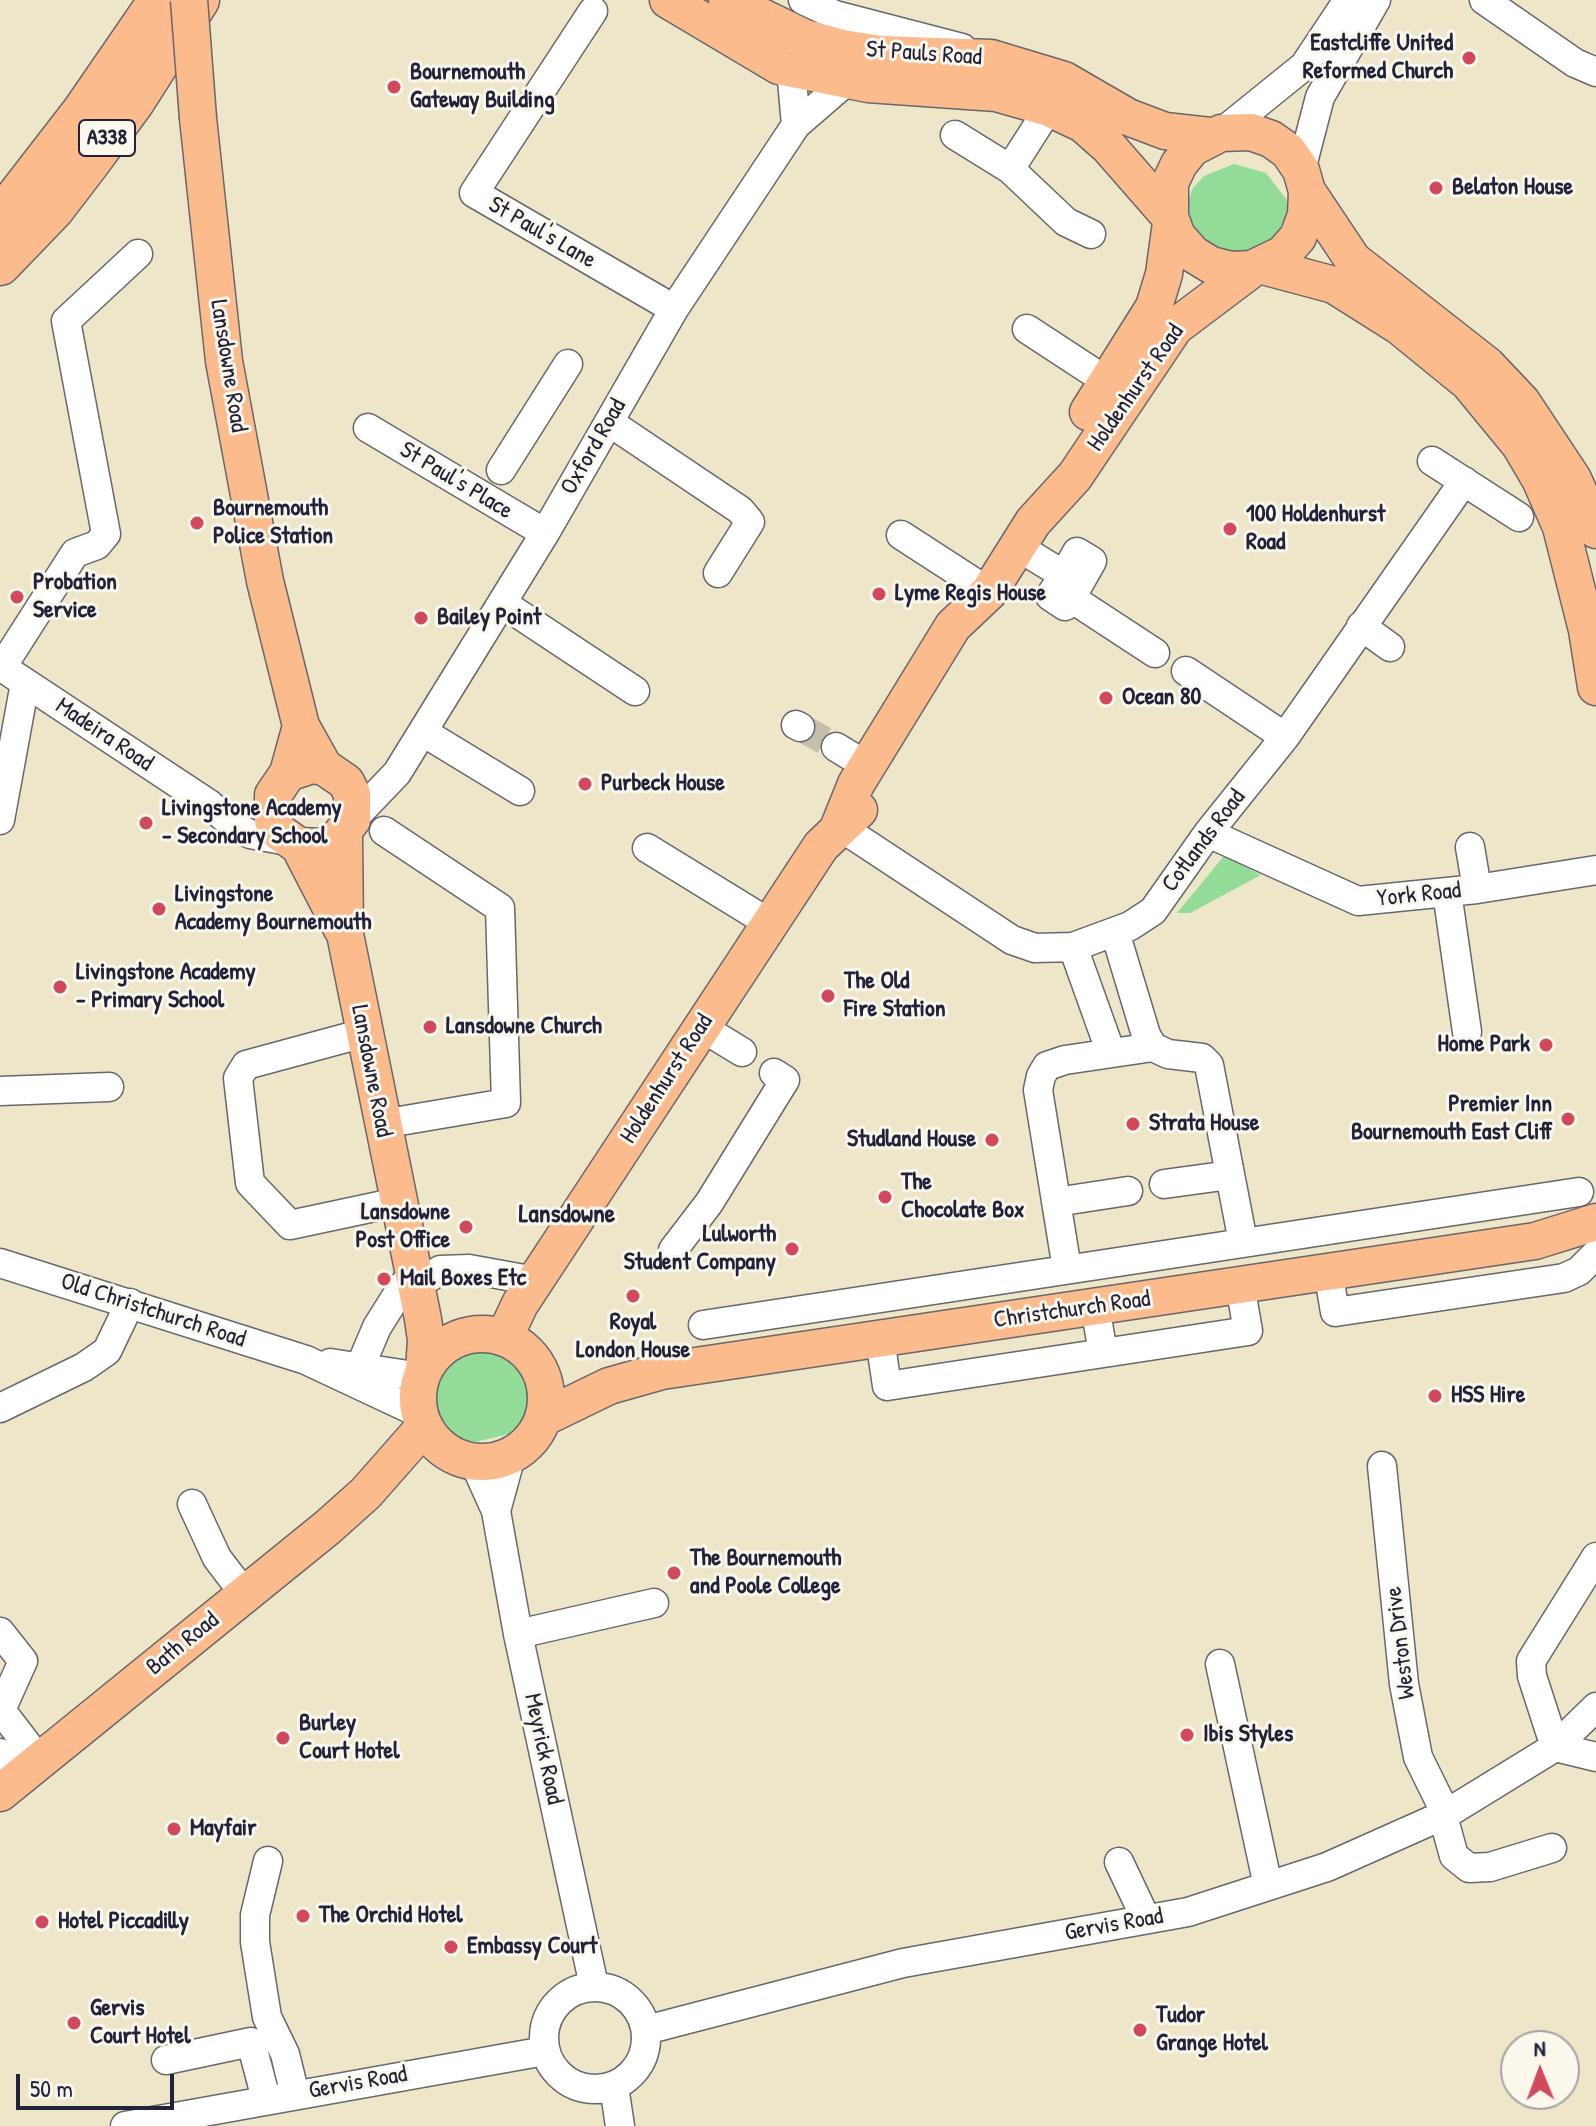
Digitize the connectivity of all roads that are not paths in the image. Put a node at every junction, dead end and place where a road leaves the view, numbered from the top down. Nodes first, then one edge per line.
1 (159, 0) edge
2 (189, 0) edge
3 (199, 0) edge
4 (668, 0) edge
5 (727, 0) edge
6 (803, 0) edge
7 (1348, 0) edge
8 (1376, 0) edge
9 (1484, 0) edge
10 (593, 11) dead end
11 (991, 58) junction
12 (791, 69) junction
13 (1596, 72) edge
14 (848, 80) junction
15 (1049, 108) junction
16 (796, 125) junction
17 (955, 135) dead end
18 (1216, 135) junction
19 (1010, 169) junction
20 (1304, 181) junction
21 (0, 218) edge
22 (1171, 220) junction
23 (1072, 230) dead end
24 (138, 254) dead end
25 (0, 265) edge
26 (1258, 268) junction
27 (674, 309) junction
28 (1027, 329) dead end
29 (568, 364) dead end
30 (1108, 382) junction
31 (609, 422) junction
32 (368, 428) dead end
33 (1432, 461) dead end
34 (1464, 481) junction
35 (483, 497) junction
36 (1519, 517) dead end
37 (1596, 530) edge
38 (545, 533) junction
39 (901, 535) dead end
40 (1026, 535) junction
41 (718, 573) dead end
42 (989, 592) junction
43 (502, 603) junction
44 (1361, 626) junction
45 (1390, 647) dead end
46 (1155, 653) dead end
47 (1186, 671) dead end
48 (9, 672) edge
49 (1596, 687) edge
50 (635, 691) dead end
51 (301, 726) junction
52 (423, 732) junction
53 (1285, 737) junction
54 (836, 747) tunnel mouth
55 (867, 766) junction
56 (330, 770) junction
57 (397, 773) junction
58 (283, 779) junction
59 (520, 791) dead end
60 (209, 804) junction
61 (0, 820) edge
62 (839, 826) junction
63 (360, 829) junction
64 (1208, 833) junction
65 (294, 844) junction
66 (1470, 847) dead end
67 (647, 848) dead end
68 (1596, 870) edge
69 (1477, 889) junction
70 (1447, 892) junction
71 (769, 923) junction
72 (1115, 932) junction
73 (345, 934) junction
74 (1073, 947) junction
75 (701, 1027) junction
76 (1467, 1032) dead end
77 (364, 1033) junction
78 (1153, 1047) junction
79 (742, 1052) dead end
80 (1111, 1053) junction
81 (774, 1073) dead end
82 (109, 1087) dead end
83 (0, 1091) edge
84 (382, 1124) junction
85 (1230, 1175) junction
86 (1164, 1184) dead end
87 (1128, 1191) dead end
88 (1527, 1200) junction
89 (1056, 1202) junction
90 (398, 1205) junction
91 (1588, 1207) edge
92 (1335, 1230) junction
93 (1535, 1241) junction
94 (1243, 1242) junction
95 (1596, 1245) edge
96 (673, 1250) dead end
97 (1596, 1254) edge
98 (0, 1263) edge
99 (1072, 1268) junction
100 (1335, 1270) junction
101 (421, 1279) junction
102 (535, 1281) junction
103 (969, 1285) junction
104 (1240, 1285) junction
105 (130, 1303) junction
106 (855, 1303) junction
107 (1090, 1307) junction
108 (975, 1324) junction
109 (703, 1325) dead end
110 (460, 1338) junction
111 (504, 1338) junction
112 (870, 1340) junction
113 (1103, 1353) junction
114 (306, 1360) junction
115 (360, 1367) junction
116 (422, 1374) junction
117 (542, 1374) junction
118 (609, 1386) junction
119 (0, 1408) edge
120 (543, 1418) junction
121 (422, 1420) junction
122 (511, 1456) junction
123 (462, 1458) junction
124 (1382, 1466) dead end
125 (366, 1493) junction
126 (192, 1504) dead end
127 (496, 1511) junction
128 (1596, 1557) edge
129 (248, 1592) junction
130 (654, 1603) dead end
131 (0, 1632) edge
132 (518, 1634) junction
133 (1220, 1664) dead end
134 (1596, 1707) edge
135 (1, 1710) edge
136 (1555, 1747) junction
137 (1596, 1757) edge
138 (16, 1770) edge
139 (1444, 1815) junction
140 (1552, 1848) dead end
141 (268, 1861) dead end
142 (1119, 1862) dead end
143 (1268, 1886) junction
144 (1146, 1919) junction
145 (594, 1986) junction
146 (646, 2030) junction
147 (545, 2051) junction
148 (166, 2060) dead end
149 (614, 2086) junction
150 (295, 2095) junction
151 (266, 2099) junction
152 (125, 2126) edge
153 (620, 2126) edge

1 - 21 highway, A338
2 - 51 main road, Lansdowne Road, bridge
3 - 25 highway, A338
4 - 12 main road, St Pauls Road
5 - 11 main road, St Pauls Road
6 - 11 street
7 - 18 street
8 - 20 street
9 - 13 street
10 - 27 street, St Paul's Lane
11 - 18 main road, St Pauls Road
12 - 14 main road, St Pauls Road
12 - 16 street
14 - 15 main road, St Pauls Road
14 - 16 street, Oxford Road
15 - 19 street
15 - 22 main road, St Pauls Road
16 - 27 street, Oxford Road
17 - 19 street
18 - 20 main road
18 - 22 main road
19 - 23 street
20 - 26 main road
20 - 37 main road
22 - 26 main road
22 - 30 main road, Holdenhurst Road
24 - 48 street
26 - 40 main road, Holdenhurst Road
26 - 49 main road
27 - 31 street, Oxford Road
28 - 30 street
29 - 35 street
30 - 40 main road, Holdenhurst Road
31 - 38 street, Oxford Road
31 - 41 street
32 - 35 street, St Paul's Place
33 - 34 street
34 - 36 street
34 - 44 street, Cotlands Road
35 - 38 street, St Paul's Place
38 - 43 street, Oxford Road
39 - 42 street
40 - 42 main road, Holdenhurst Road
40 - 46 street
42 - 55 main road, Holdenhurst Road
42 - 62 main road, Holdenhurst Road
43 - 50 street
43 - 52 street, Oxford Road
44 - 45 street
44 - 53 street, Cotlands Road
47 - 53 street
48 - 60 street, Madeira Road
48 - 61 street
51 - 56 main road, Lansdowne Road
51 - 58 main road, Lansdowne Road
52 - 57 street, Oxford Road
52 - 59 street
53 - 64 street, Cotlands Road
54 - 55 street
55 - 62 main road, Holdenhurst Road
56 - 57 street
56 - 58 main road
56 - 63 main road
57 - 63 street, Oxford Road
58 - 60 street, Madeira Road
58 - 65 main road
60 - 65 street, Madeira Road
62 - 71 main road, Holdenhurst Road
62 - 74 street, Cotlands Road
63 - 65 main road
63 - 73 main road, Lansdowne Road
63 - 84 street
64 - 70 street, York Road
64 - 72 street, Cotlands Road
65 - 73 main road, Lansdowne Road
66 - 69 street
67 - 71 street
68 - 69 street, York Road
69 - 70 street, York Road
70 - 76 street
71 - 75 main road, Holdenhurst Road
72 - 74 street, Cotlands Road
72 - 78 street
73 - 77 main road, Lansdowne Road
74 - 80 street
75 - 79 street
75 - 102 main road, Holdenhurst Road
77 - 84 main road, Lansdowne Road
77 - 90 street
78 - 80 street
78 - 85 street
80 - 89 street
81 - 96 street
82 - 83 street
84 - 90 main road, Lansdowne Road
85 - 86 street
85 - 94 street
87 - 89 street
88 - 91 street
88 - 92 street
88 - 93 street
89 - 99 street
90 - 101 main road, Lansdowne Road
91 - 93 main road, Christchurch Road
92 - 94 street
92 - 100 street
93 - 95 main road, Christchurch Road
93 - 100 main road, Christchurch Road
94 - 99 street
97 - 100 street
98 - 105 street, Old Christchurch Road
99 - 103 street
99 - 107 street
100 - 104 main road, Christchurch Road
101 - 102 street
101 - 110 main road, Lansdowne Road
101 - 115 street
101 - 116 main road, Lansdowne Road
102 - 111 main road, Holdenhurst Road
103 - 106 street
103 - 108 street
104 - 107 main road, Christchurch Road
104 - 113 street
105 - 114 street, Old Christchurch Road
105 - 119 street
106 - 109 street
106 - 112 street
107 - 108 main road, Christchurch Road
107 - 113 street
108 - 112 main road, Christchurch Road
110 - 111 main road
110 - 116 main road
111 - 117 main road
112 - 113 street
112 - 118 main road, Christchurch Road
114 - 115 street, Old Christchurch Road
114 - 121 street, Old Christchurch Road
115 - 116 street, Old Christchurch Road
116 - 121 main road
117 - 118 main road, Christchurch Road
117 - 120 main road
118 - 120 main road, Christchurch Road
120 - 122 main road
121 - 123 main road
121 - 125 main road, Bath Road
122 - 123 main road
122 - 127 street, Meyrick Road
123 - 125 main road, Bath Road
123 - 127 street, Meyrick Road
124 - 139 street, Weston Drive
125 - 129 main road, Bath Road
126 - 129 street
127 - 132 street, Meyrick Road
128 - 136 street
129 - 138 main road, Bath Road
130 - 132 street
131 - 135 street
132 - 145 street, Meyrick Road
133 - 143 street
134 - 136 street, Gervis Road
135 - 138 street
136 - 137 street
136 - 139 street, Gervis Road
139 - 140 street, Weston Drive
139 - 143 street, Gervis Road
141 - 150 street
142 - 144 street
143 - 144 street, Gervis Road
144 - 146 street, Gervis Road
145 - 146 street
145 - 147 street
146 - 149 street
147 - 149 street
147 - 150 street, Gervis Road
148 - 151 street
149 - 153 street
150 - 151 street, Gervis Road
151 - 152 street, Gervis Road

